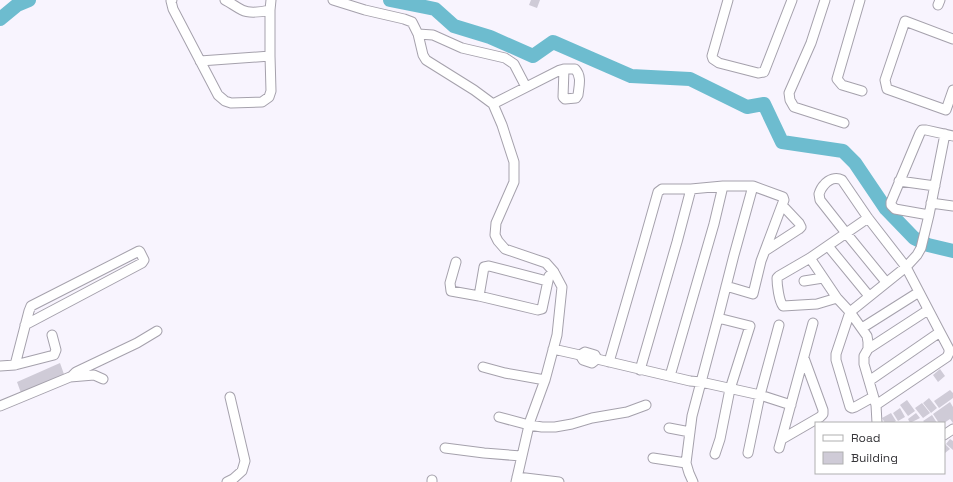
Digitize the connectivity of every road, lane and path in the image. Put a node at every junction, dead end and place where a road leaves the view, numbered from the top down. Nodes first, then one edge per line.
1 (172, 0) edge
2 (225, 0) edge
3 (272, 0) edge
4 (333, 0) edge
5 (728, 0) edge
6 (792, 0) edge
7 (825, 0) edge
8 (860, 0) edge
9 (270, 10) junction
10 (418, 34) junction
11 (952, 37) edge
12 (270, 56) junction
13 (200, 61) junction
14 (564, 69) dead end
15 (526, 87) junction
16 (953, 90) edge
17 (862, 91) dead end
18 (493, 104) junction
19 (844, 123) dead end
20 (949, 135) edge
21 (899, 181) junction
22 (723, 186) junction
23 (753, 186) junction
24 (935, 186) junction
25 (690, 189) junction
26 (931, 203) junction
27 (782, 205) junction
28 (953, 206) edge
29 (929, 214) junction
30 (868, 218) junction
31 (846, 233) junction
32 (828, 246) junction
33 (765, 251) junction
34 (810, 258) junction
35 (456, 262) dead end
36 (906, 267) junction
37 (554, 272) junction
38 (823, 278) junction
39 (548, 281) junction
40 (804, 281) dead end
41 (886, 282) junction
42 (726, 286) junction
43 (919, 292) junction
44 (479, 296) junction
45 (869, 296) junction
46 (837, 298) junction
47 (928, 310) junction
48 (850, 312) junction
49 (718, 318) junction
50 (813, 323) dead end
51 (779, 324) dead end
52 (25, 325) junction
53 (862, 328) junction
54 (157, 331) dead end
55 (940, 332) junction
56 (52, 335) dead end
57 (553, 349) junction
58 (868, 350) junction
59 (804, 358) junction
60 (609, 362) junction
61 (15, 365) junction
62 (0, 366) edge
63 (483, 367) dead end
64 (640, 370) junction
65 (670, 376) junction
66 (70, 377) junction
67 (103, 379) dead end
68 (545, 380) junction
69 (869, 381) junction
70 (701, 382) junction
71 (730, 389) junction
72 (760, 395) junction
73 (230, 397) dead end
74 (875, 401) junction
75 (646, 405) dead end
76 (791, 405) junction
77 (0, 406) edge
78 (499, 417) dead end
79 (877, 422) edge
80 (529, 425) junction
81 (669, 428) dead end
82 (690, 432) junction
83 (782, 439) junction
84 (445, 448) dead end
85 (779, 448) dead end
86 (748, 453) dead end
87 (715, 454) dead end
88 (522, 456) junction
89 (653, 458) dead end
90 (686, 463) junction
91 (516, 480) edge
92 (227, 482) edge
93 (560, 482) edge
94 (694, 482) edge

1 - 13 street
2 - 9 street
3 - 9 street
4 - 10 street
5 - 6 street
7 - 19 street
8 - 17 street
9 - 12 street
10 - 15 street
10 - 18 street
11 - 16 street
12 - 13 street
12 - 13 street
14 - 15 street
15 - 18 street
18 - 37 street
20 - 21 street
20 - 24 street
21 - 24 street
21 - 29 street
22 - 23 street
22 - 25 street
22 - 65 street
23 - 27 street
23 - 42 street
24 - 26 street
25 - 60 street
25 - 64 street
26 - 28 street
26 - 29 street
27 - 33 street
27 - 33 street
29 - 36 street
30 - 31 street
30 - 31 street
30 - 36 street
31 - 32 street
31 - 41 street
32 - 34 street
32 - 45 street
33 - 42 street
34 - 38 street
34 - 46 street
35 - 44 street
36 - 41 street
36 - 43 street
37 - 39 street
37 - 57 street
38 - 40 street
38 - 46 street
39 - 44 street
39 - 44 street
41 - 45 street
42 - 49 street
43 - 47 street
43 - 53 street
45 - 48 street
46 - 48 street
47 - 55 street
47 - 58 street
48 - 53 street
48 - 74 street
49 - 70 street
49 - 71 street
50 - 59 street
51 - 72 street
52 - 52 street
52 - 61 street
53 - 58 street
54 - 66 street
55 - 69 street
55 - 74 street
56 - 61 street
57 - 60 street
57 - 68 street
58 - 69 street
59 - 76 street
59 - 83 street
60 - 64 street
61 - 62 street
63 - 68 street
64 - 65 street
65 - 70 street
66 - 67 street
66 - 77 street
68 - 80 street
69 - 74 street
70 - 71 street
70 - 82 street
71 - 72 street
71 - 87 street
72 - 76 street
72 - 86 street
73 - 92 street
74 - 79 street
75 - 80 street
76 - 83 street
78 - 80 street
80 - 88 street
81 - 82 street
82 - 90 street
83 - 85 street
84 - 88 street
88 - 91 street
89 - 90 street
90 - 94 street
91 - 93 street

